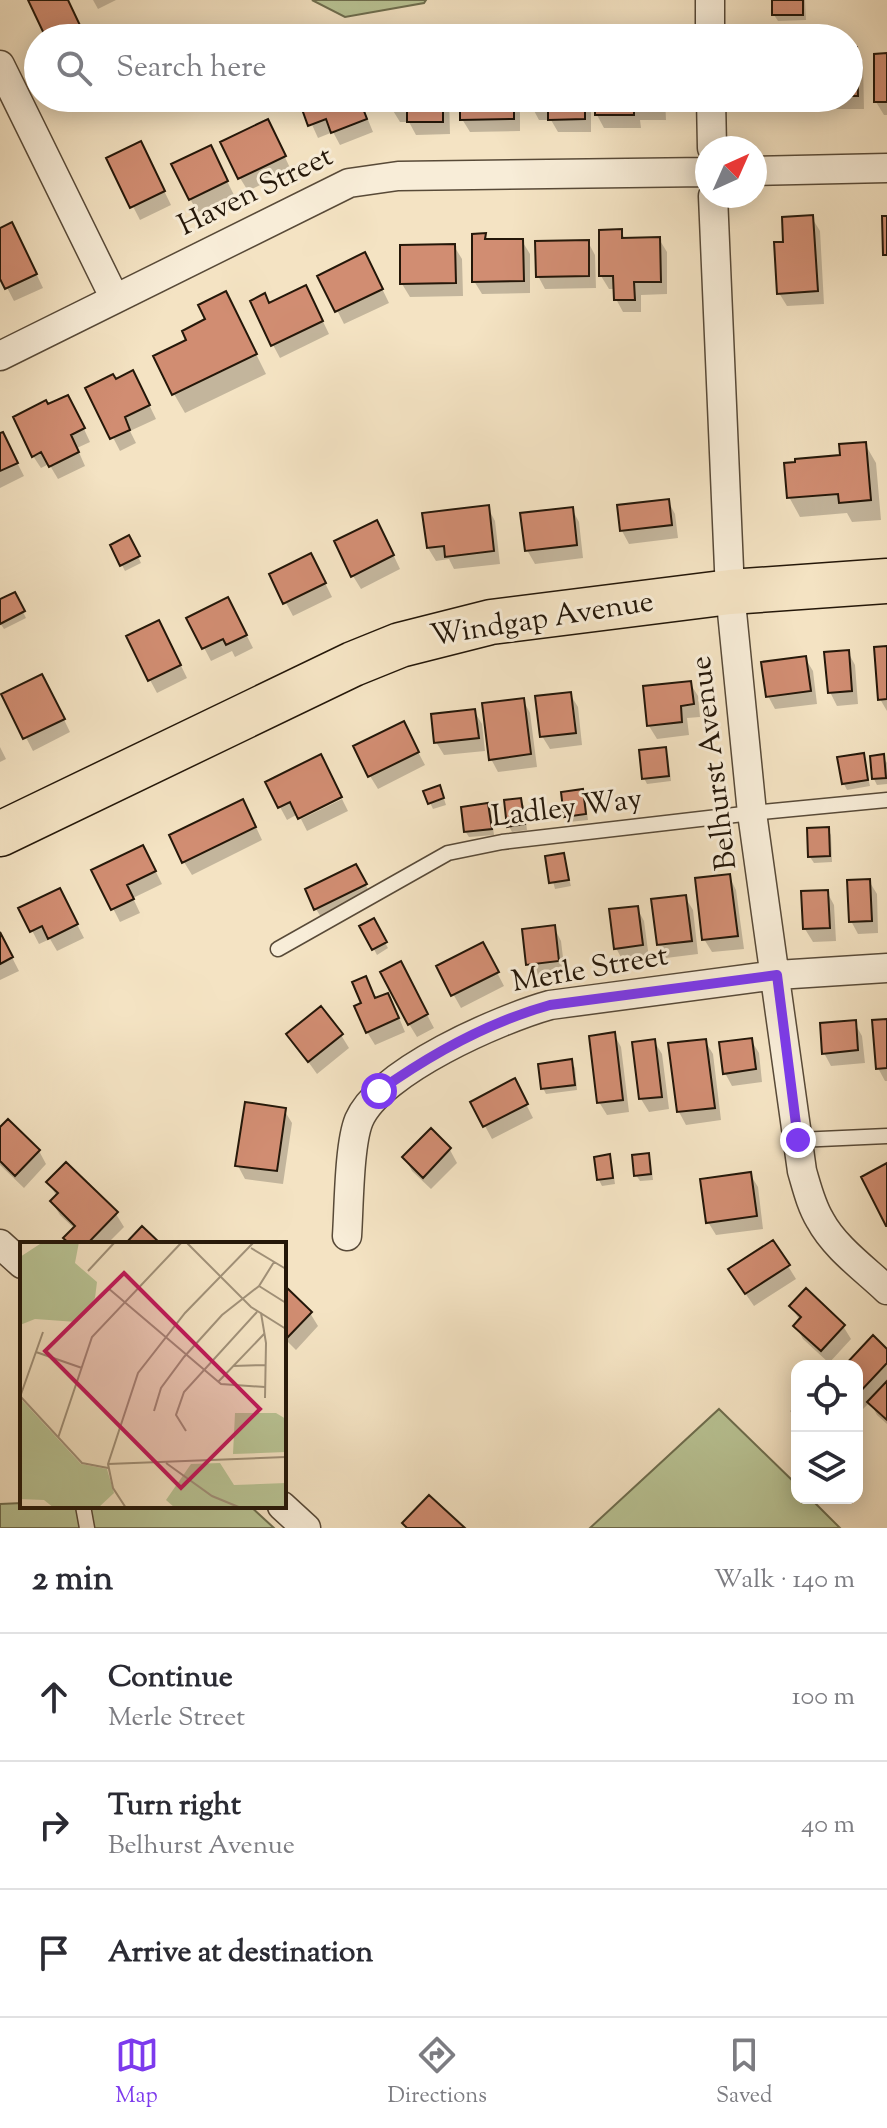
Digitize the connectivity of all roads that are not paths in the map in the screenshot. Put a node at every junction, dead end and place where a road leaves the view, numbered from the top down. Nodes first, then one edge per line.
1 (710, 0) edge
2 (710, 24) edge
3 (0, 65) edge
4 (711, 112) edge
5 (712, 136) edge
6 (887, 168) edge
7 (767, 171) edge
8 (695, 172) edge
9 (714, 208) edge
10 (115, 299) junction
11 (0, 356) edge
12 (887, 581) edge
13 (730, 592) junction
14 (887, 800) edge
15 (752, 813) junction
16 (0, 834) edge
17 (278, 949) dead end
18 (887, 968) edge
19 (777, 975) junction
20 (887, 1136) edge
21 (798, 1140) junction
22 (347, 1236) dead end
23 (0, 1244) edge
24 (20, 1262) edge
25 (887, 1290) edge
26 (83, 1508) edge
27 (284, 1508) edge
28 (87, 1528) edge
29 (306, 1528) edge

1 - 2 street
3 - 10 street
4 - 5 street
6 - 7 street
8 - 10 street, Haven Street
9 - 13 street, Belhurst Avenue
10 - 11 street, Haven Street
12 - 13 main road, Windgap Avenue
13 - 15 street, Belhurst Avenue
13 - 16 main road, Windgap Avenue
14 - 15 lane, Ladley Way
15 - 17 lane, Ladley Way
15 - 19 street, Belhurst Avenue
18 - 19 street, Merle Street
19 - 21 street, Belhurst Avenue
19 - 22 street, Merle Street
20 - 21 lane
21 - 25 street, Belhurst Avenue
23 - 24 street
26 - 28 lane
27 - 29 street

